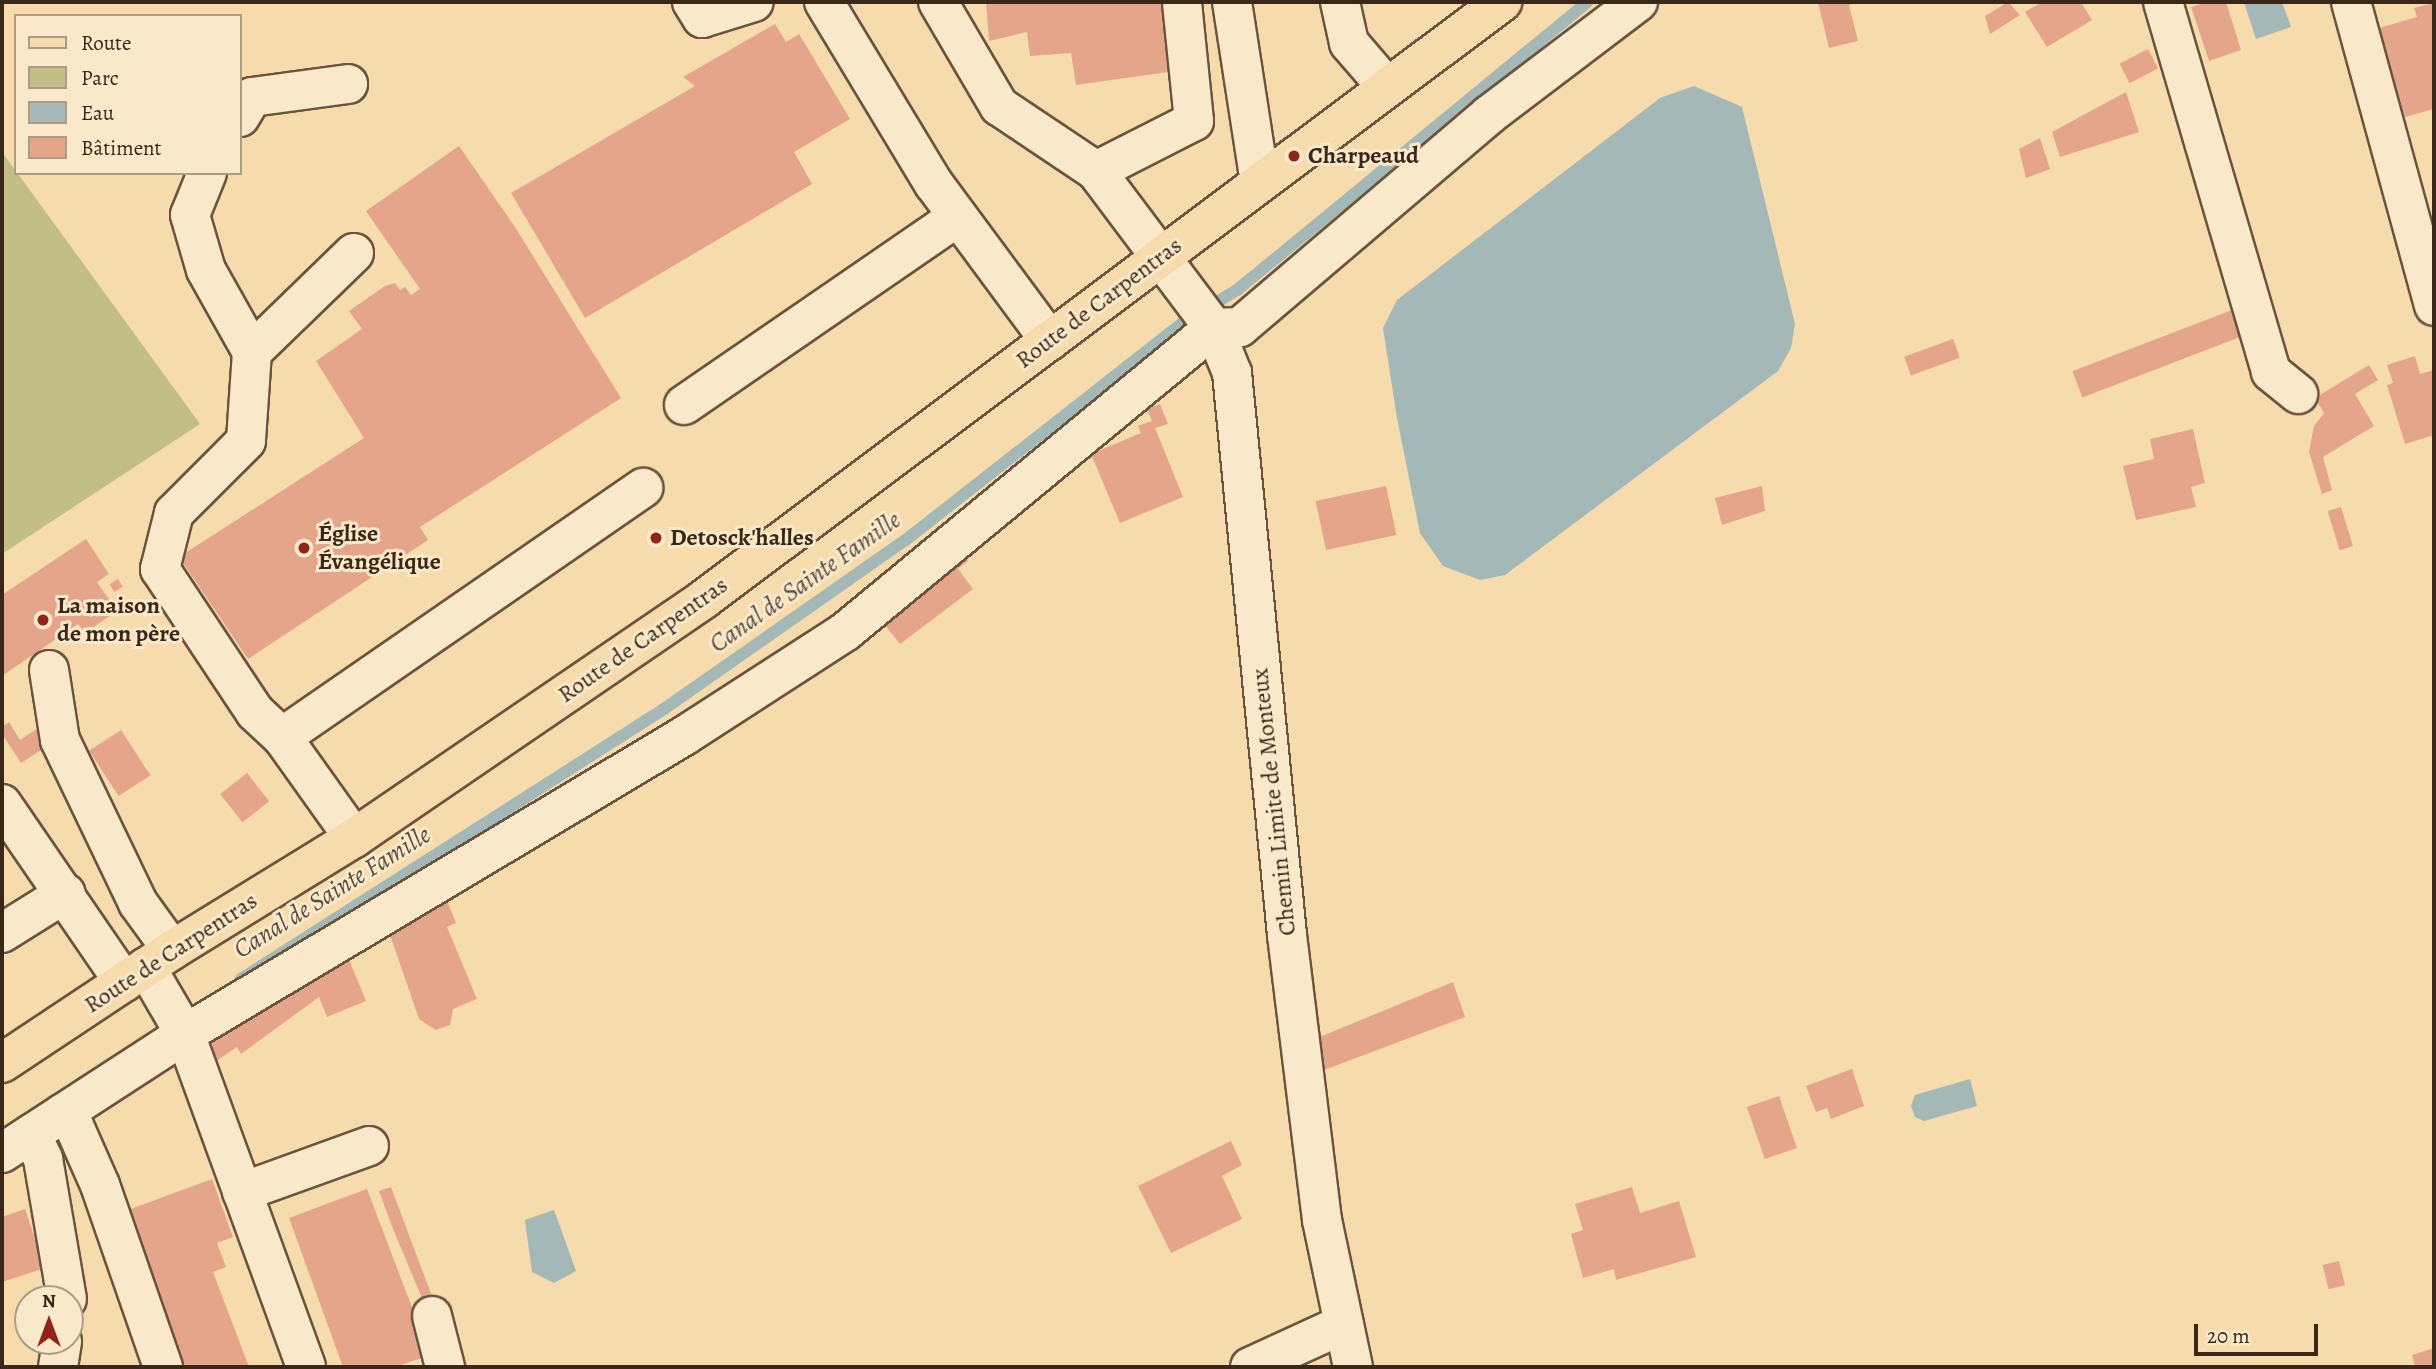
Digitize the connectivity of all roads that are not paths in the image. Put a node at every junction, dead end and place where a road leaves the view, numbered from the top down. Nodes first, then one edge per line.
1 (692, 2) edge
2 (754, 2) edge
3 (824, 2) edge
4 (938, 2) edge
5 (1182, 2) edge
6 (1233, 2) edge
7 (1340, 2) edge
8 (1502, 2) edge
9 (1638, 2) edge
10 (2164, 2) edge
11 (2351, 2) edge
12 (348, 84) dead end
13 (1386, 86) junction
14 (242, 114) edge
15 (1096, 171) junction
16 (206, 175) edge
17 (1261, 182) junction
18 (958, 217) junction
19 (354, 253) dead end
20 (1160, 255) junction
21 (2434, 306) edge
22 (1214, 328) junction
23 (1050, 341) junction
24 (252, 352) junction
25 (2298, 394) dead end
26 (684, 405) dead end
27 (643, 488) dead end
28 (49, 670) dead end
29 (282, 737) junction
30 (2, 804) edge
31 (354, 838) junction
32 (66, 893) junction
33 (2, 933) edge
34 (147, 966) junction
35 (185, 1034) junction
36 (2, 1063) edge
37 (63, 1113) junction
38 (16, 1143) edge
39 (369, 1146) dead end
40 (242, 1192) junction
41 (64, 1285) edge
42 (278, 1290) junction
43 (432, 1316) dead end
44 (1343, 1324) junction
45 (163, 1367) edge
46 (306, 1367) edge
47 (325, 1367) edge
48 (445, 1367) edge
49 (1250, 1367) edge
50 (1353, 1367) edge

1 - 2 street
3 - 18 street
4 - 15 street, Chemin Limite de Monteux
5 - 15 street
6 - 17 street
7 - 13 street
8 - 13 main road, Route de Carpentras
9 - 22 street
10 - 25 street
11 - 21 street
12 - 14 street
13 - 17 main road, Route de Carpentras
15 - 20 street, Chemin Limite de Monteux
16 - 24 street
17 - 20 main road, Route de Carpentras
18 - 23 street
18 - 26 street
19 - 24 street
20 - 22 street, Chemin Limite de Monteux
20 - 23 main road, Route de Carpentras
22 - 35 street
22 - 44 street, Chemin Limite de Monteux
23 - 31 main road, Route de Carpentras
24 - 29 street
27 - 29 street
28 - 34 street
29 - 31 street
30 - 32 street
31 - 34 main road, Route de Carpentras
32 - 33 street
32 - 34 street
34 - 35 street
34 - 36 main road, Route de Carpentras
35 - 37 street
35 - 40 street
37 - 38 street
37 - 45 street
38 - 41 street
39 - 40 street
40 - 42 street
42 - 46 street
42 - 47 street
43 - 48 street
44 - 49 street
44 - 50 street, Chemin Limite de Monteux

